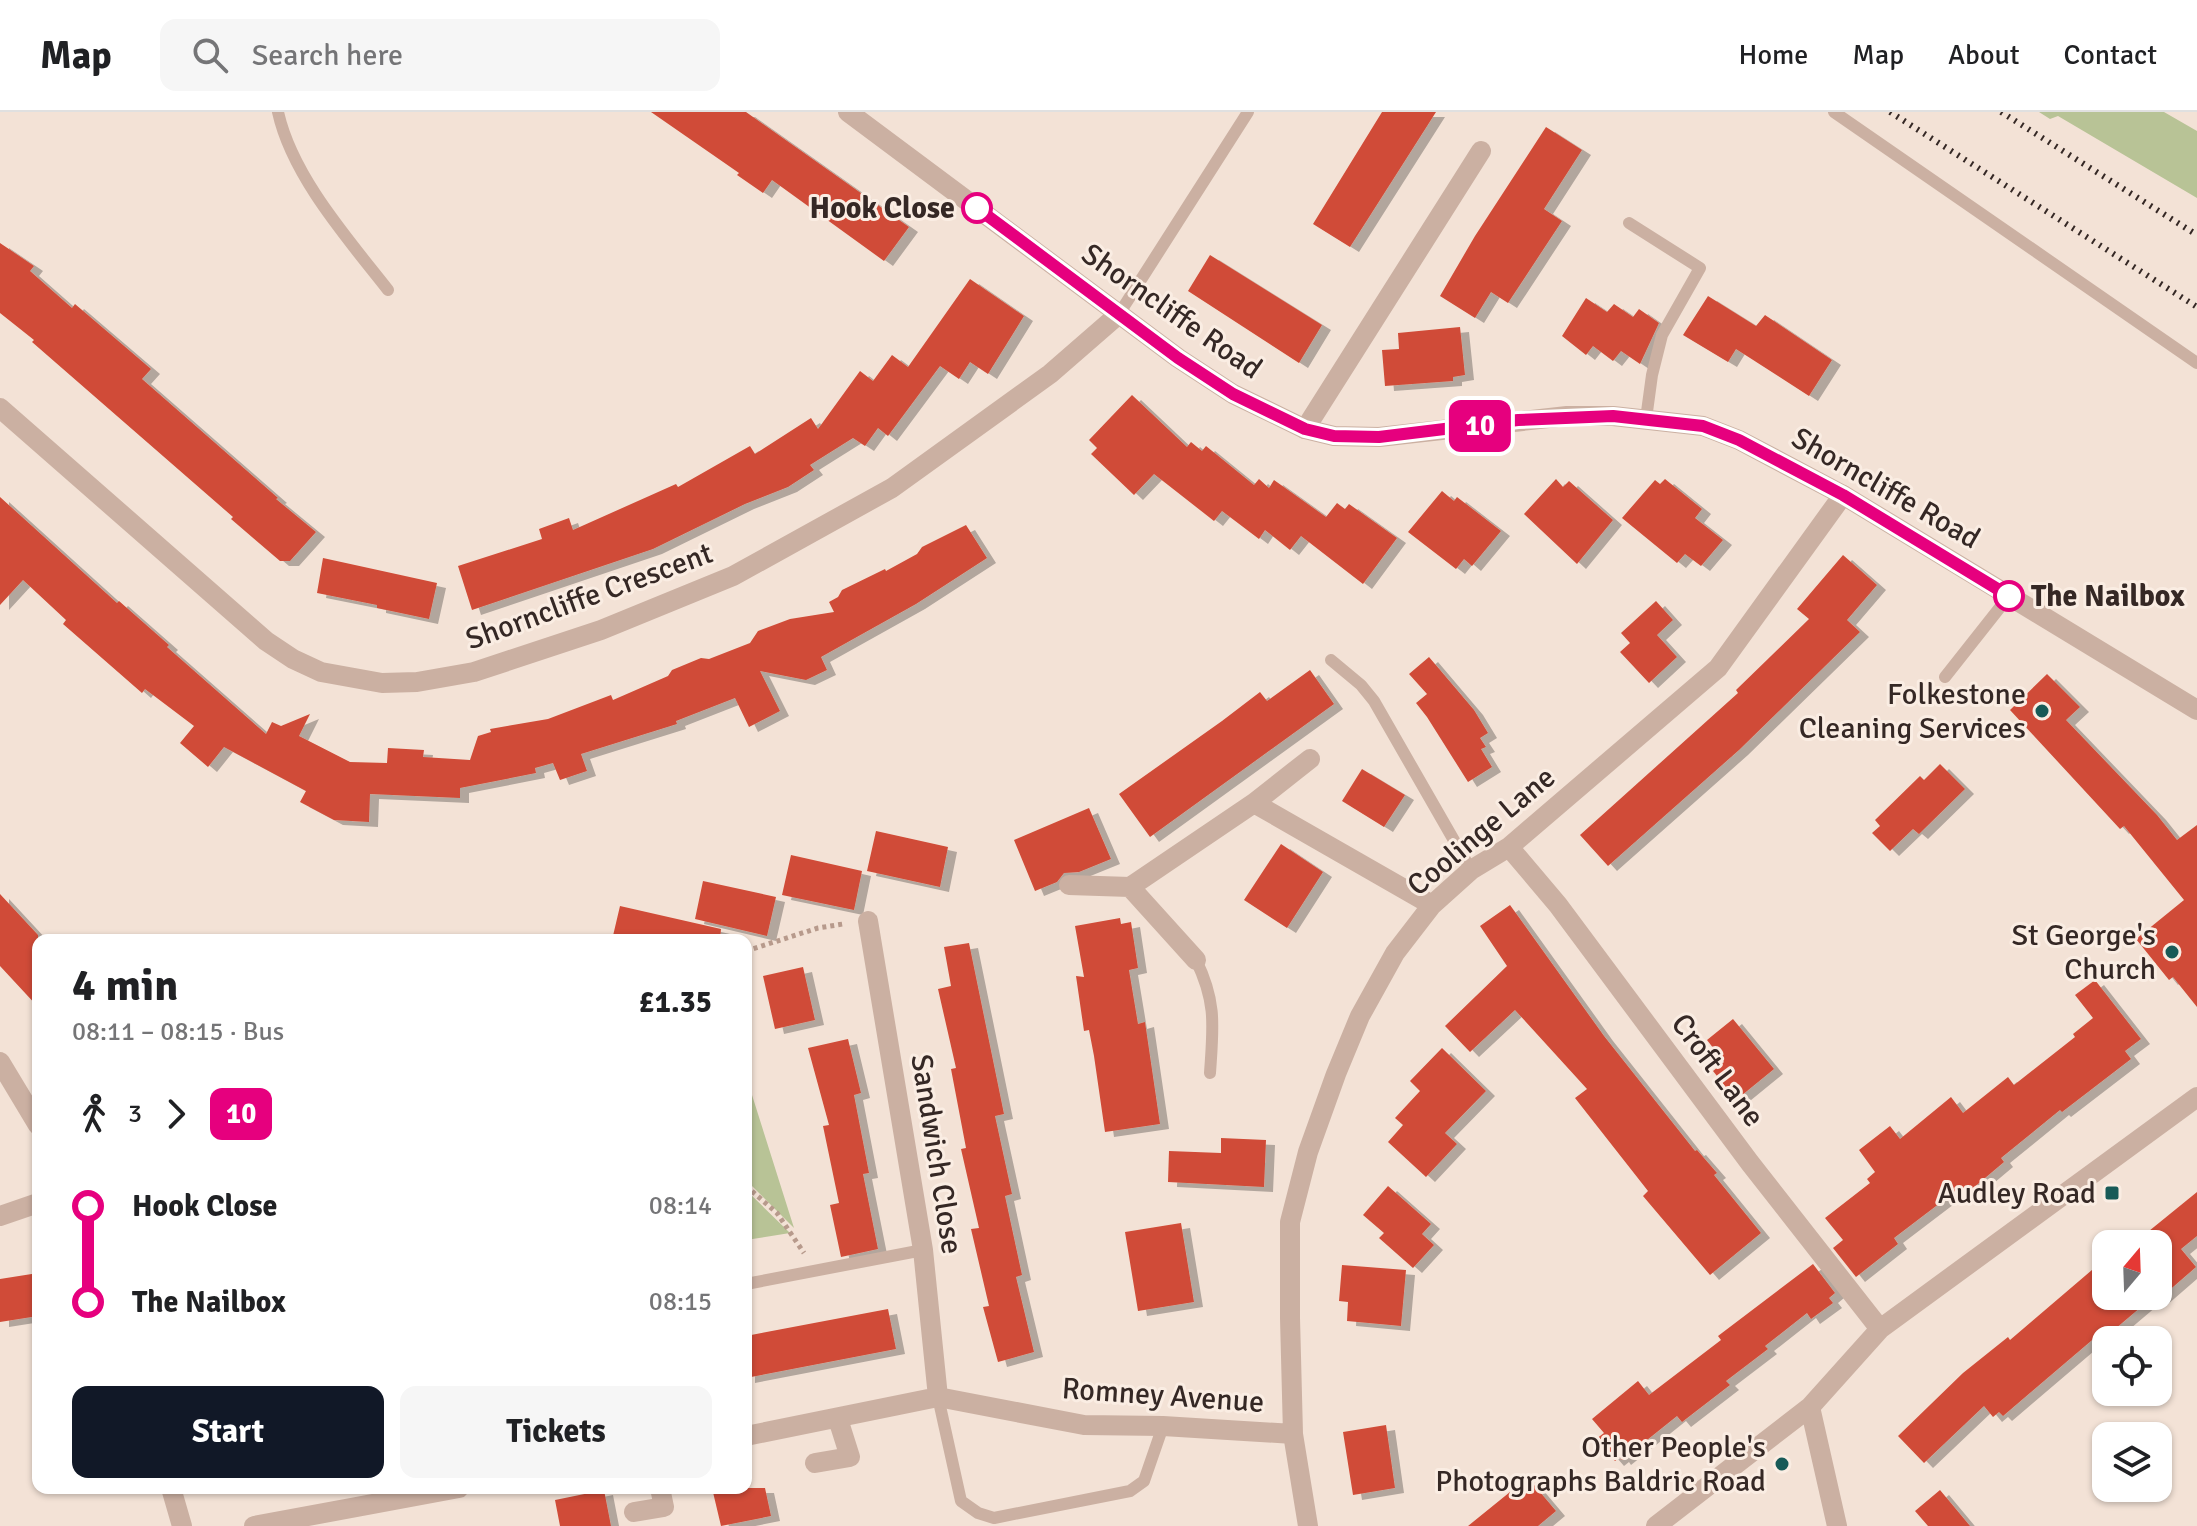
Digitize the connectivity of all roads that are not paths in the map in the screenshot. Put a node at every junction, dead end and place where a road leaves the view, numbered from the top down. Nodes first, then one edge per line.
1 (278, 112) edge
2 (848, 112) edge
3 (1248, 112) edge
4 (1834, 112) edge
5 (1481, 151) dead end
6 (1629, 223) dead end
7 (388, 290) dead end
8 (1119, 314) junction
9 (2197, 363) edge
10 (0, 408) edge
11 (1646, 419) junction
12 (1305, 429) junction
13 (1843, 495) junction
14 (2009, 596) junction
15 (1331, 660) dead end
16 (1945, 677) dead end
17 (2197, 710) edge
18 (1310, 759) dead end
19 (1254, 803) junction
20 (1509, 847) junction
21 (1471, 870) junction
22 (1069, 885) dead end
23 (1130, 887) junction
24 (1432, 905) junction
25 (868, 921) road end
26 (1196, 960) joint
27 (0, 1062) edge
28 (1210, 1073) dead end
29 (2197, 1097) edge
30 (32, 1115) edge
31 (32, 1205) edge
32 (0, 1216) edge
33 (923, 1250) junction
34 (752, 1283) edge
35 (1880, 1329) junction
36 (938, 1397) junction
37 (1810, 1407) junction
38 (838, 1419) junction
39 (1163, 1426) junction
40 (1293, 1434) junction
41 (752, 1435) edge
42 (815, 1463) dead end
43 (173, 1494) edge
44 (427, 1494) edge
45 (661, 1494) edge
46 (634, 1512) dead end
47 (182, 1526) edge
48 (254, 1526) edge
49 (1308, 1526) edge
50 (1656, 1526) edge
51 (1837, 1526) edge

1 - 7 lane
2 - 8 street, Shorncliffe Road
3 - 8 lane
4 - 9 lane
5 - 12 street
6 - 11 lane
8 - 10 street, Shorncliffe Crescent
8 - 12 street, Shorncliffe Road
11 - 12 street, Shorncliffe Road
11 - 13 street, Shorncliffe Road
13 - 14 street, Shorncliffe Road
13 - 20 street, Coolinge Lane
14 - 16 lane
14 - 17 street, Shorncliffe Road
15 - 21 lane
18 - 19 street
19 - 23 street
19 - 24 street
20 - 21 street, Coolinge Lane
20 - 35 street, Croft Lane
21 - 24 street, Coolinge Lane
22 - 23 street
23 - 26 street
24 - 40 street, Coolinge Lane
25 - 33 street, Sandwich Close
26 - 28 lane
27 - 30 street
29 - 35 street
31 - 32 street
33 - 34 lane
33 - 36 street, Sandwich Close
35 - 37 street
36 - 38 street, Romney Avenue
36 - 39 street, Romney Avenue
36 - 39 lane
37 - 50 street
37 - 51 street
38 - 41 street, Romney Avenue
38 - 42 street
39 - 40 street, Romney Avenue
40 - 49 street, Coolinge Lane
43 - 47 street
44 - 48 street
45 - 46 street

